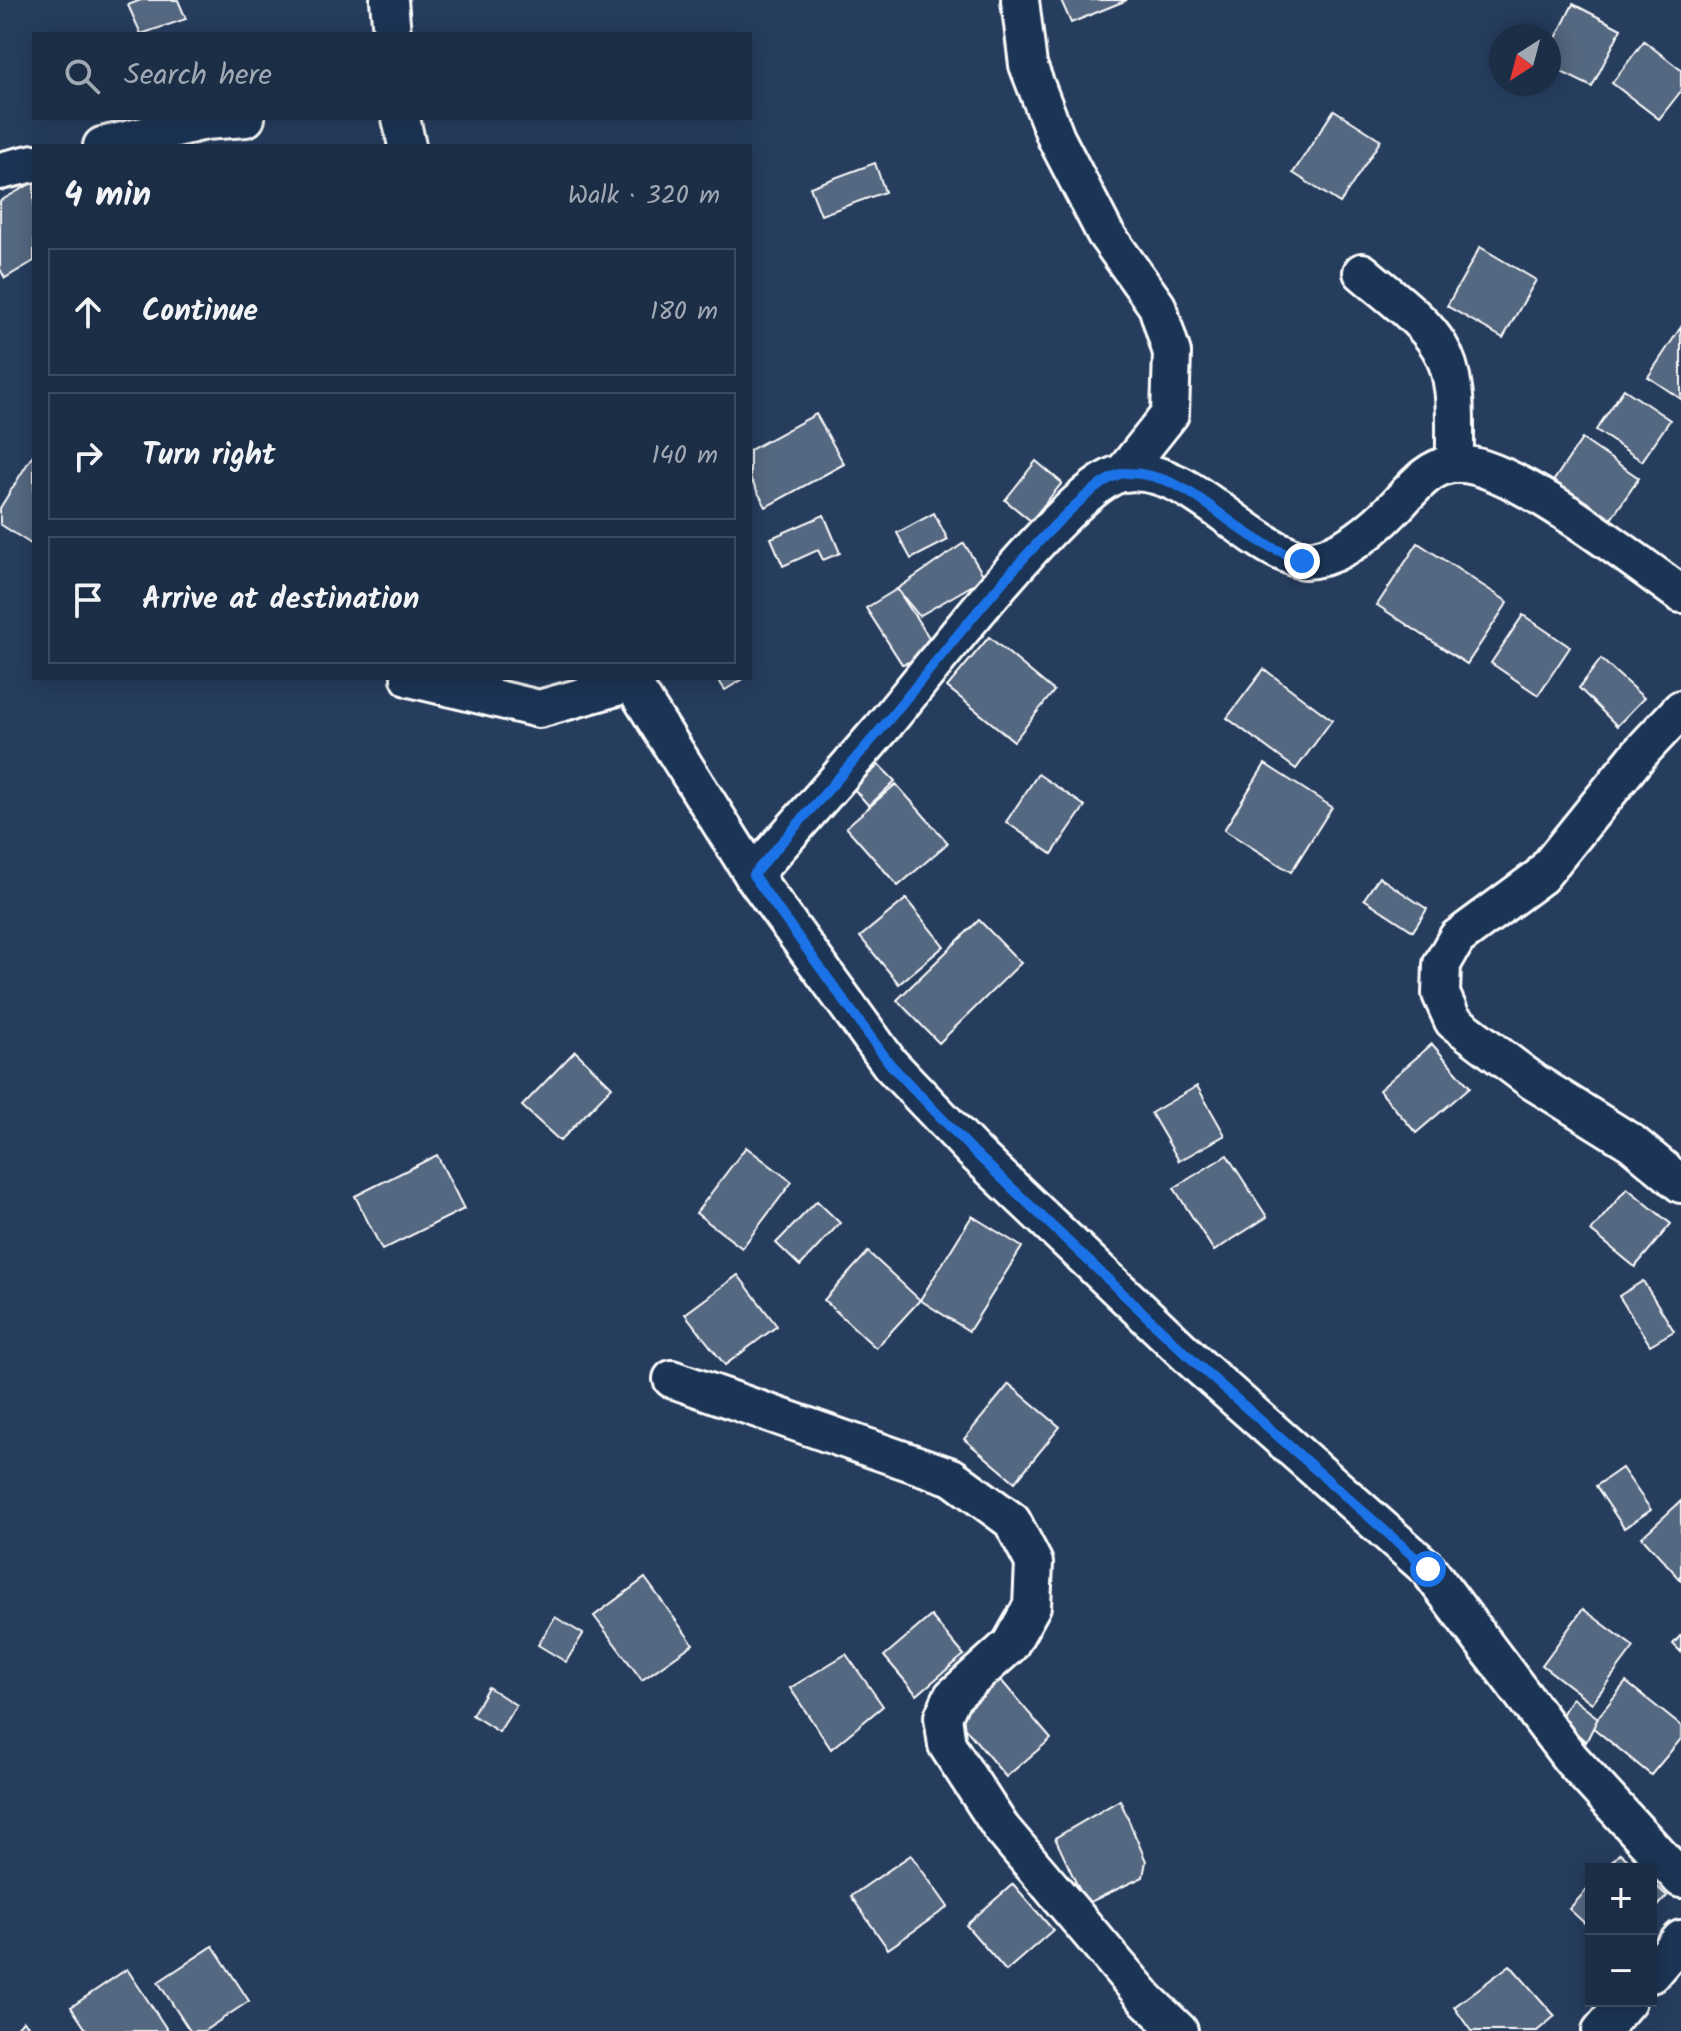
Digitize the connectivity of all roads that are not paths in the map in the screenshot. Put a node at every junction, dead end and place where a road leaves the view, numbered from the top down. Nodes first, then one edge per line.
1 (389, 0) edge
2 (1020, 0) edge
3 (392, 32) edge
4 (219, 120) edge
5 (401, 120) edge
6 (110, 144) edge
7 (407, 144) edge
8 (32, 163) edge
9 (0, 171) edge
10 (1362, 272) dead end
11 (1455, 464) junction
12 (1123, 473) junction
13 (1681, 594) edge
14 (418, 680) edge
15 (630, 680) edge
16 (1681, 709) edge
17 (753, 875) junction
18 (1681, 1184) edge
19 (672, 1379) dead end
20 (1681, 1879) edge
21 (1681, 1939) edge
22 (1657, 1967) edge
23 (1622, 2007) edge
24 (1179, 2031) edge
25 (1601, 2031) edge

1 - 3 street
2 - 12 street
4 - 6 street
5 - 7 street
8 - 9 street
10 - 11 street
11 - 12 street
11 - 13 street
12 - 17 street
14 - 15 street
15 - 17 street
16 - 18 street
17 - 20 street
19 - 24 street
21 - 22 street
23 - 25 street

